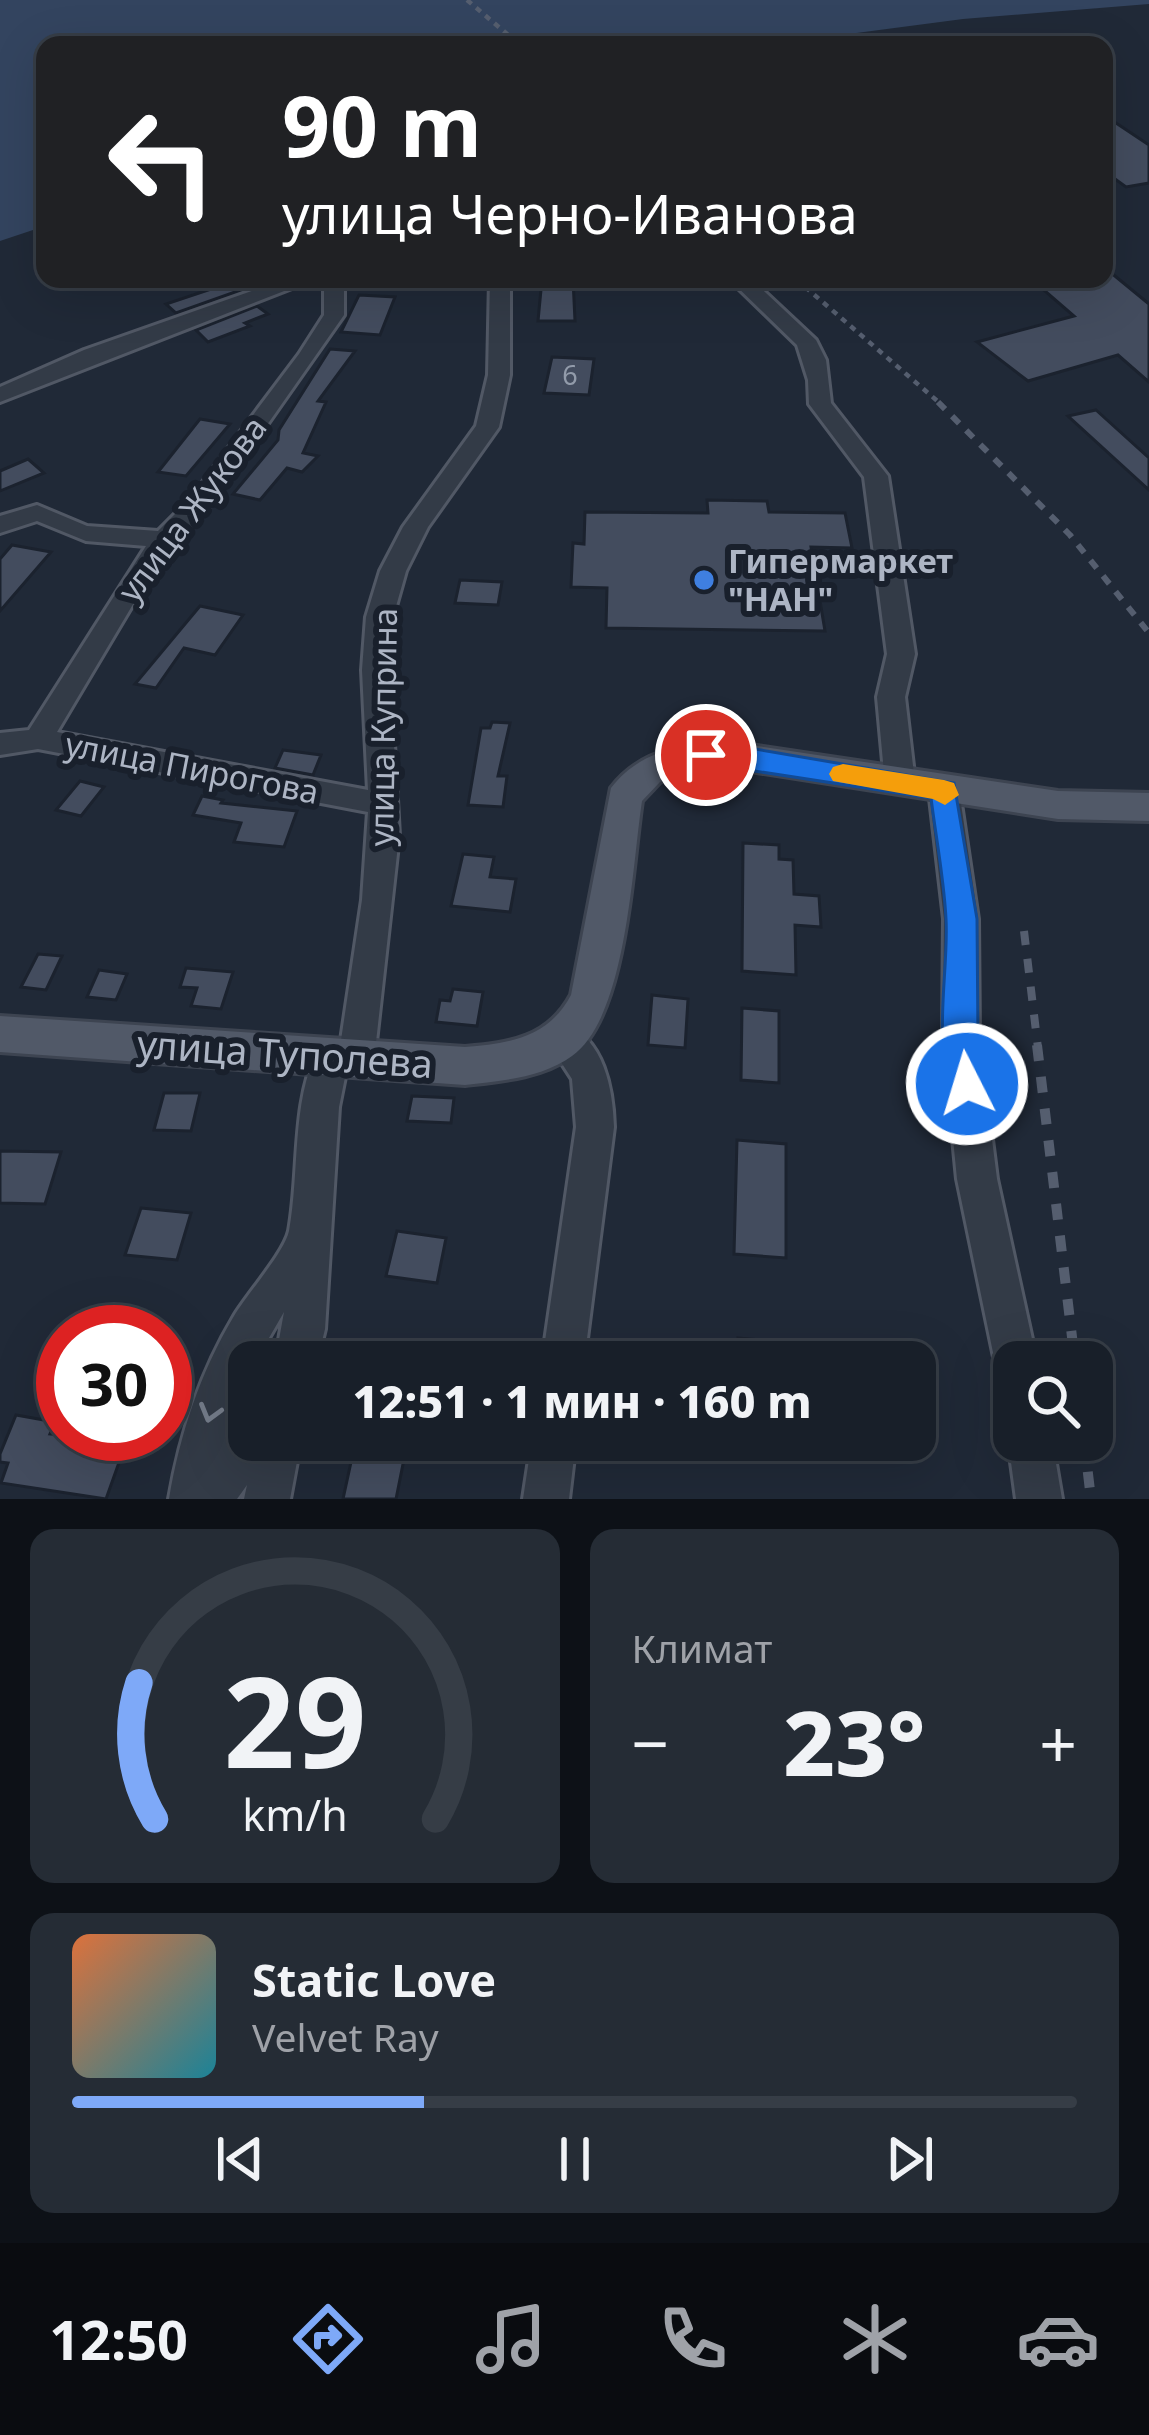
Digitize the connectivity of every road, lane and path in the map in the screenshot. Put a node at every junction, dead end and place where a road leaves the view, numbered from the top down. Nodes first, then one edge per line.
1 (280, 288) edge
2 (334, 288) edge
3 (500, 288) edge
4 (748, 288) edge
5 (0, 395) edge
6 (0, 525) edge
7 (164, 539) junction
8 (38, 739) junction
9 (0, 744) edge
10 (900, 783) junction
11 (944, 790) junction
12 (384, 804) junction
13 (1149, 807) edge
14 (0, 1034) edge
15 (564, 1040) junction
16 (344, 1059) junction
17 (309, 1240) junction
18 (301, 1341) edge
19 (566, 1341) edge
20 (1012, 1341) edge
21 (237, 1461) edge
22 (275, 1461) edge
23 (552, 1461) edge
24 (1034, 1461) edge
25 (192, 1499) edge
26 (210, 1499) edge
27 (267, 1499) edge
28 (547, 1499) edge
29 (1040, 1499) edge

1 - 5 street
2 - 7 street, улица Жукова
3 - 12 street, улица Куприна
4 - 10 street
6 - 7 street
7 - 8 street, улица Жукова
8 - 9 street, улица Пирогова
8 - 12 street, улица Пирогова
10 - 11 main road
10 - 15 main road
11 - 13 main road
11 - 20 street
12 - 16 street, улица Куприна
14 - 16 main road, улица Туполева
15 - 16 main road, улица Туполева
15 - 19 street
16 - 17 street, улица Куприна
17 - 18 street, улица Куприна
17 -> 25 street, улица Куприна
21 - 26 street
22 - 27 street
23 - 28 street
24 - 29 street

